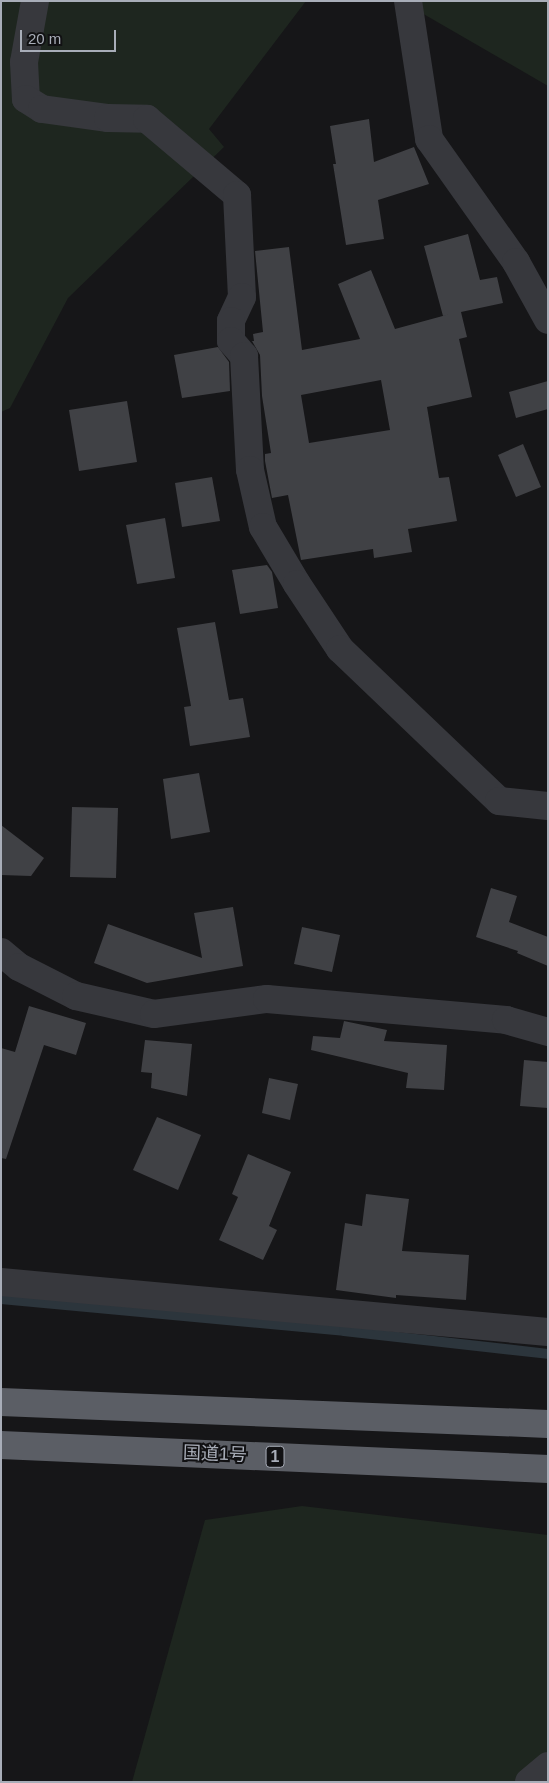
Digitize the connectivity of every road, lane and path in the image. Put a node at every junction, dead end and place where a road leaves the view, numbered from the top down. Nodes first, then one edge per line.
1 (35, 1) edge
2 (408, 1) edge
3 (548, 320) edge
4 (548, 806) edge
5 (1, 952) edge
6 (548, 1032) edge
7 (1, 1282) edge
8 (548, 1332) edge
9 (1, 1402) edge
10 (548, 1424) edge
11 (1, 1445) edge
12 (548, 1469) edge
13 (548, 1766) edge
14 (529, 1782) edge

1 - 4 street
2 - 3 street
5 - 6 street
7 - 8 street
9 - 10 highway
11 - 12 highway, 国道1号 / 1
13 - 14 street

